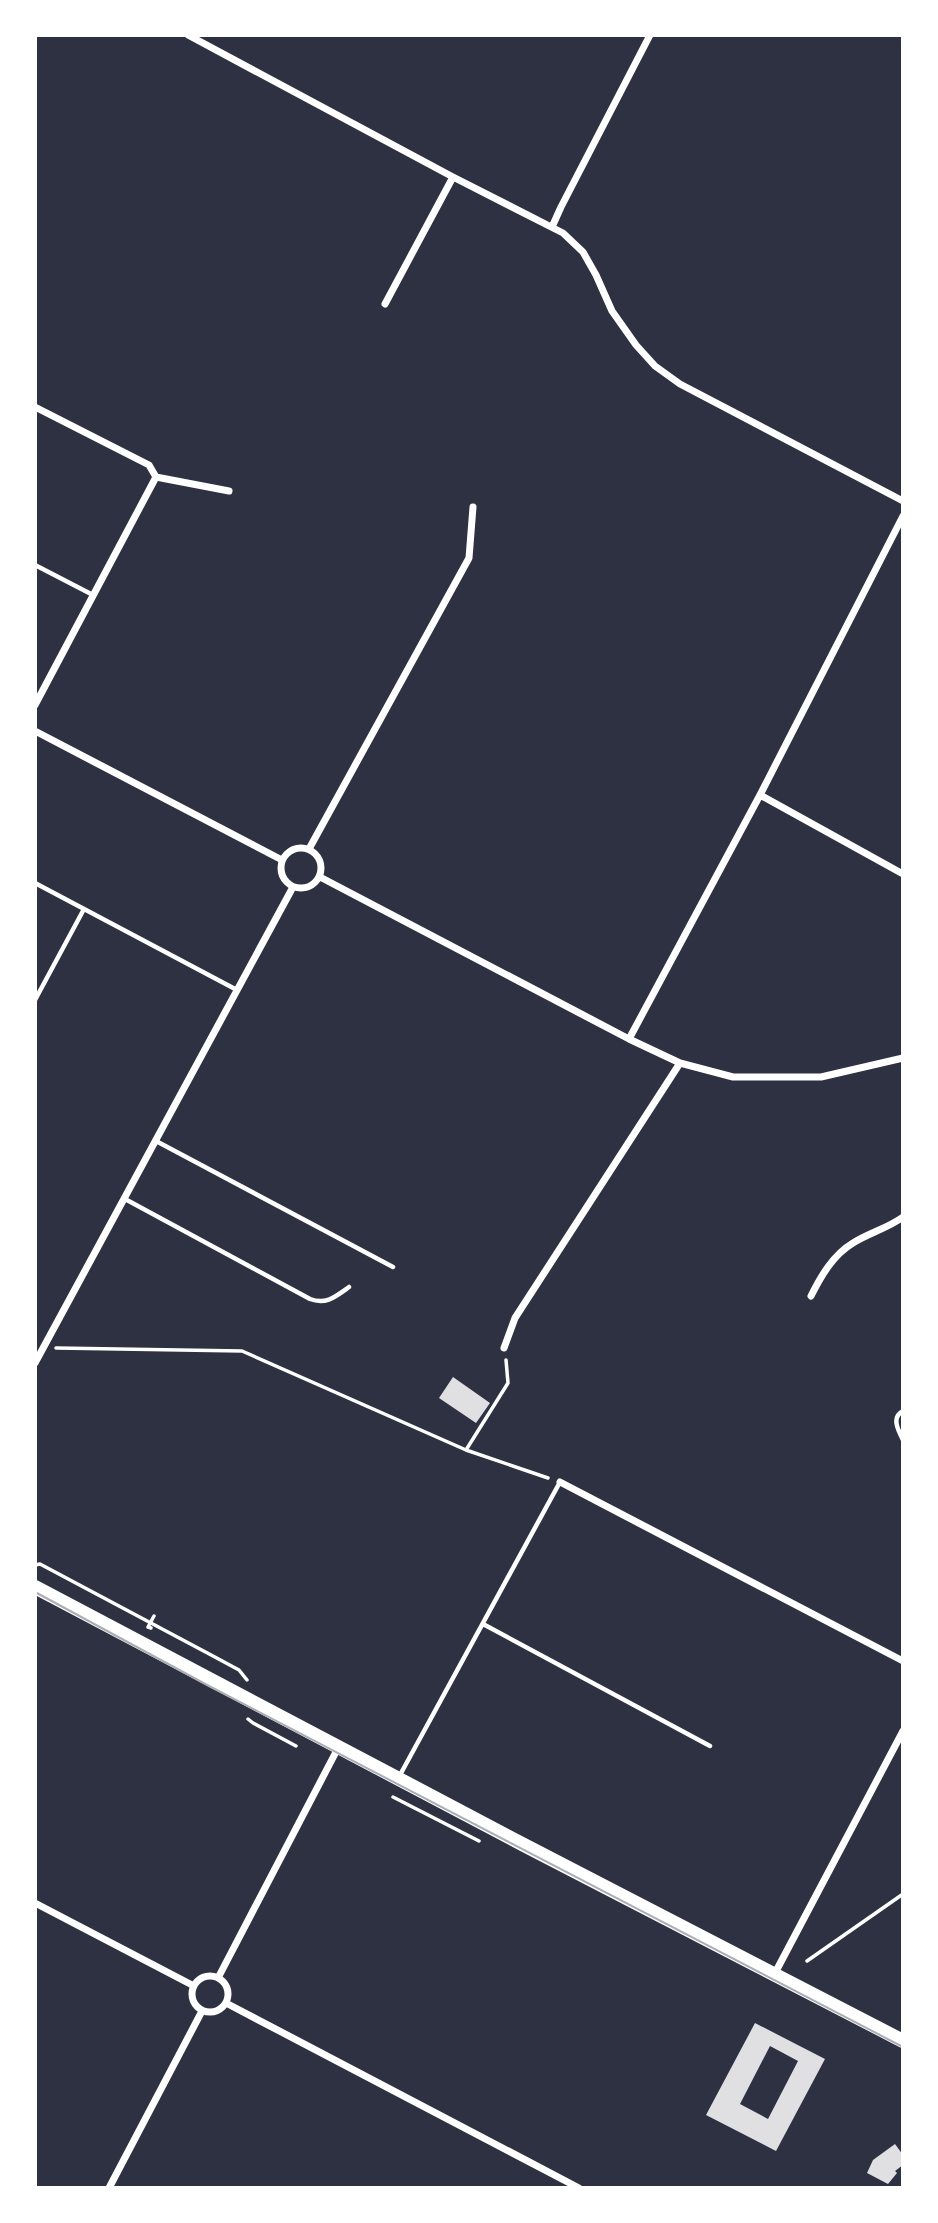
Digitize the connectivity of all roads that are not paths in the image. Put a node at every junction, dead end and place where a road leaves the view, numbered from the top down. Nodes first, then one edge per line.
1 (188, 35) edge
2 (650, 35) edge
3 (453, 177) junction
4 (552, 227) junction
5 (385, 304) dead end
6 (35, 407) edge
7 (156, 477) junction
8 (229, 491) dead end
9 (903, 501) edge
10 (473, 507) dead end
11 (903, 516) edge
12 (35, 565) edge
13 (93, 595) junction
14 (35, 705) edge
15 (35, 731) edge
16 (761, 795) junction
17 (309, 849) junction
18 (282, 860) junction
19 (903, 874) edge
20 (320, 877) junction
21 (35, 883) edge
22 (293, 887) junction
23 (84, 909) junction
24 (237, 990) junction
25 (35, 1000) edge
26 (629, 1039) junction
27 (903, 1058) edge
28 (680, 1063) junction
29 (155, 1140) junction
30 (124, 1199) junction
31 (903, 1217) edge
32 (393, 1267) dead end
33 (349, 1287) dead end
34 (811, 1296) dead end
35 (504, 1348) road end
36 (35, 1363) edge
37 (903, 1411) edge
38 (903, 1440) edge
39 (560, 1482) joint
40 (35, 1587) edge
41 (483, 1624) junction
42 (903, 1661) edge
43 (903, 1731) edge
44 (710, 1746) dead end
45 (338, 1748) junction
46 (398, 1779) junction
47 (35, 1903) edge
48 (773, 1975) junction
49 (218, 1978) junction
50 (194, 1986) junction
51 (226, 2003) junction
52 (202, 2011) junction
53 (903, 2041) edge
54 (109, 2188) edge
55 (579, 2188) edge

1 - 3 street
2 - 4 street
3 - 4 street
3 - 5 street
4 - 9 street
6 - 7 street
7 - 8 street
7 - 13 street
10 - 17 street
11 - 16 street
12 - 13 lane
13 - 14 street
15 - 18 street
16 - 19 street
16 - 26 street
17 - 18 street
17 - 20 street
18 - 22 street
20 - 22 street
20 - 26 street
21 - 23 lane
22 - 24 street
23 - 24 lane
23 - 25 lane
24 - 29 street
26 - 28 street
27 - 28 street
28 - 35 street
29 - 30 street
29 - 32 lane
30 - 33 lane
30 - 36 street
31 - 34 street
37 - 38 lane
39 - 41 lane
39 - 42 street
40 - 45 main road
41 - 44 lane
41 - 46 lane
43 - 48 street
45 - 46 main road
45 - 49 street
46 - 48 main road
47 - 50 street
48 - 53 main road
49 - 50 street
49 - 51 street
50 - 52 street
51 - 52 street
51 - 55 street
52 - 54 street

